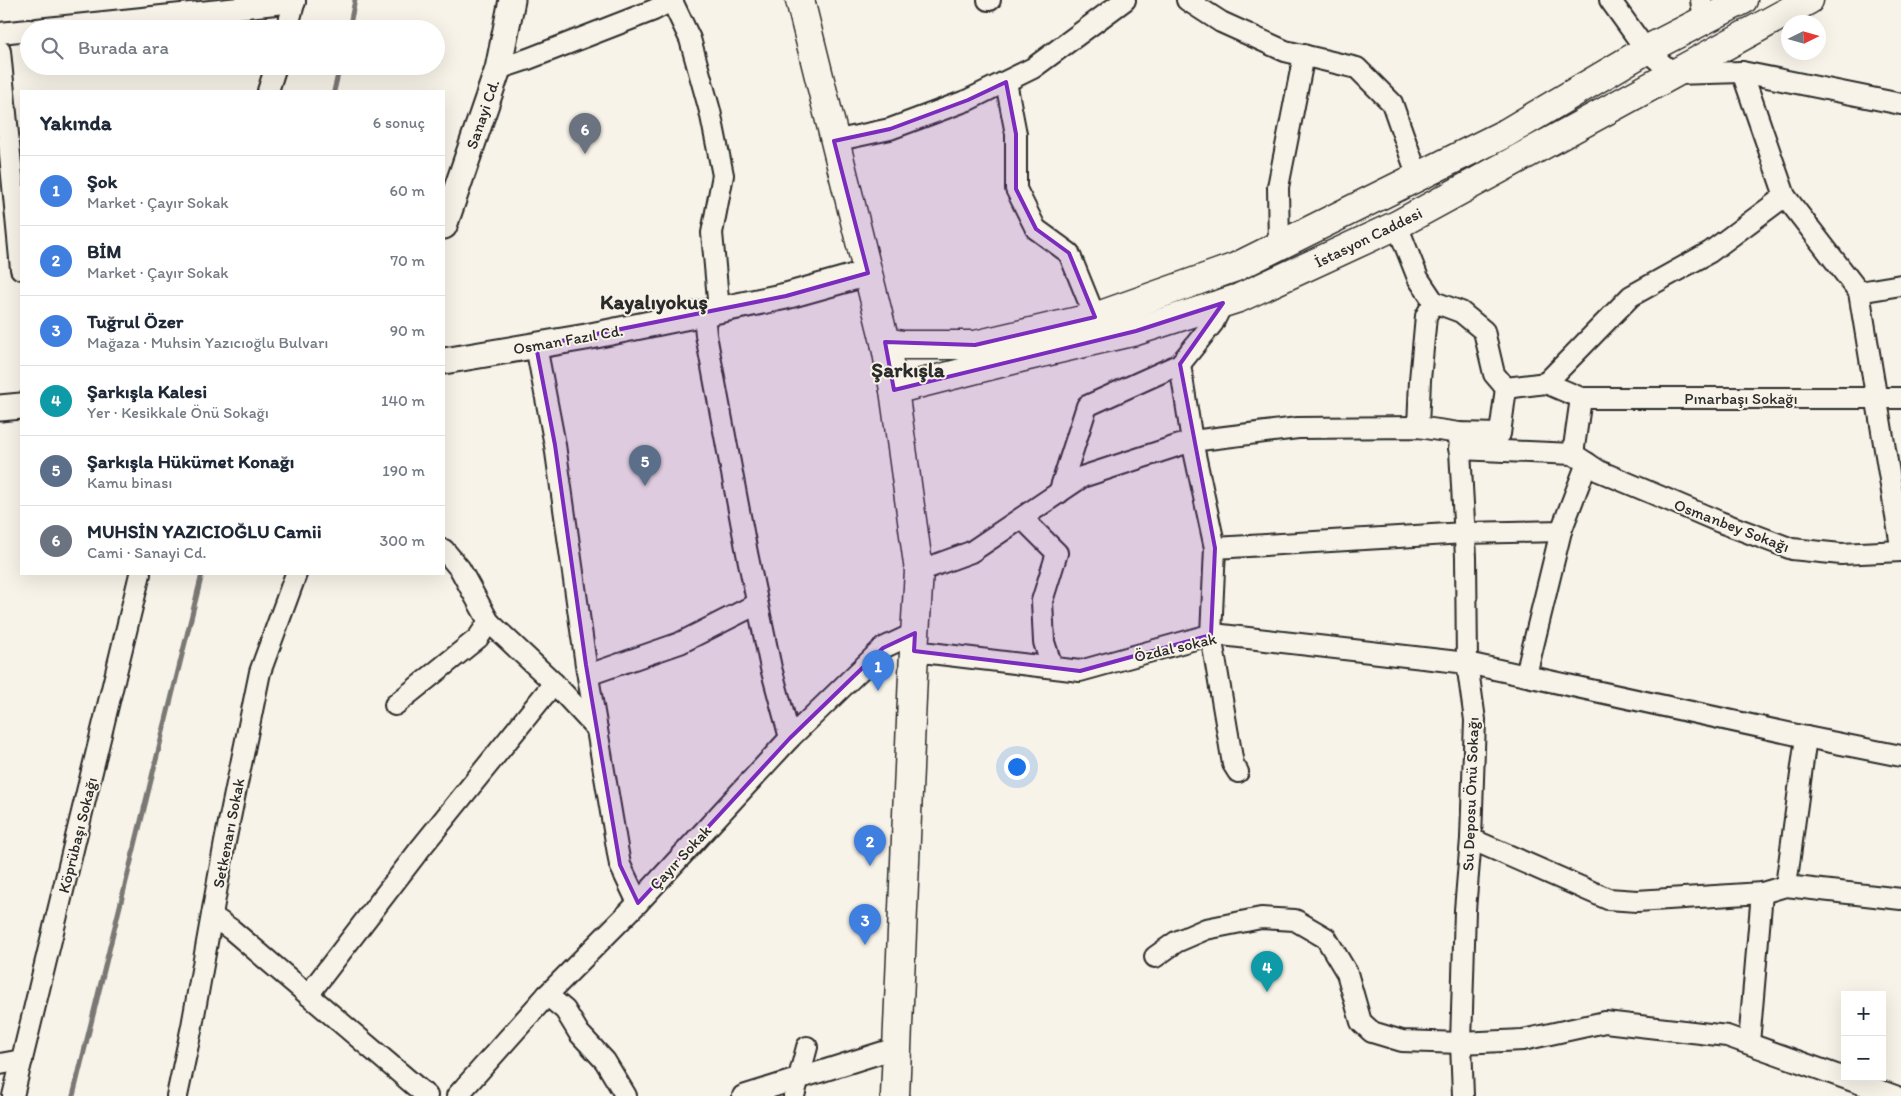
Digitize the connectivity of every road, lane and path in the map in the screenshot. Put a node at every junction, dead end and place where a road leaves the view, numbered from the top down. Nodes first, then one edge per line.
1 (512, 0) edge
2 (673, 0) edge
3 (800, 0) edge
4 (1125, 0) edge
5 (1187, 0) edge
6 (1610, 0) edge
7 (1743, 0) edge
8 (1809, 0) edge
9 (295, 1) edge
10 (1703, 10) edge
11 (120, 20) edge
12 (290, 20) edge
13 (20, 31) edge
14 (0, 32) edge
15 (1646, 50) junction
16 (0, 51) edge
17 (1304, 55) junction
18 (498, 69) junction
19 (1742, 72) junction
20 (1674, 74) junction
21 (273, 75) edge
22 (1006, 82) junction
23 (268, 90) edge
24 (1901, 104) edge
25 (834, 141) junction
26 (1418, 177) junction
27 (12, 188) edge
28 (1785, 196) junction
29 (445, 223) edge
30 (1398, 225) junction
31 (1279, 246) junction
32 (20, 261) edge
33 (868, 273) junction
34 (1901, 286) edge
35 (1859, 292) junction
36 (1434, 302) junction
37 (1223, 303) junction
38 (712, 311) junction
39 (1095, 317) junction
40 (885, 342) junction
41 (536, 346) junction
42 (445, 362) edge
43 (1180, 364) junction
44 (1546, 383) junction
45 (1506, 388) junction
46 (894, 390) junction
47 (1581, 398) junction
48 (1876, 398) junction
49 (1901, 398) edge
50 (20, 406) edge
51 (0, 408) edge
52 (1418, 428) junction
53 (1192, 441) junction
54 (1459, 441) junction
55 (1580, 458) junction
56 (1059, 493) junction
57 (1022, 518) junction
58 (1561, 531) junction
59 (1465, 532) junction
60 (1901, 546) edge
61 (1215, 548) junction
62 (445, 551) edge
63 (1901, 551) edge
64 (919, 571) junction
65 (140, 575) edge
66 (296, 575) edge
67 (757, 604) junction
68 (489, 622) junction
69 (1210, 635) junction
70 (914, 642) junction
71 (1467, 662) junction
72 (1052, 668) junction
73 (588, 675) junction
74 (1526, 675) junction
75 (554, 683) junction
76 (395, 705) dead end
77 (597, 729) junction
78 (1806, 737) junction
79 (790, 738) junction
80 (1901, 756) edge
81 (1238, 772) dead end
82 (1471, 839) junction
83 (1786, 886) junction
84 (1762, 893) junction
85 (1901, 899) edge
86 (638, 903) junction
87 (212, 916) junction
88 (1154, 957) dead end
89 (308, 995) junction
90 (547, 995) junction
91 (1461, 1043) junction
92 (1749, 1043) junction
93 (807, 1047) dead end
94 (896, 1048) junction
95 (22, 1060) junction
96 (0, 1064) edge
97 (796, 1087) edge
98 (13, 1096) edge
99 (177, 1096) edge
100 (427, 1096) edge
101 (457, 1096) edge
102 (626, 1096) edge
103 (743, 1096) edge
104 (895, 1096) edge
105 (901, 1096) edge
106 (1463, 1096) edge
107 (1895, 1096) edge

1 - 18 street, Sanayi Cd.
2 - 18 street
2 - 38 street
3 - 25 main road
4 - 22 street
5 - 17 street
6 - 15 street
7 - 10 main road, İstasyon Caddesi
8 - 20 main road, İstasyon Caddesi
9 - 11 street
9 - 12 street
10 - 15 main road, İstasyon Caddesi
13 - 14 street
15 - 20 street
15 - 26 main road, İstasyon Caddesi
16 - 27 street
17 - 26 street
17 - 31 street
18 - 29 street, Sanayi Cd.
19 - 20 street
19 - 24 street
19 - 28 street
20 - 30 main road, İstasyon Caddesi
21 - 23 street
22 - 25 street
22 - 39 street
25 - 33 main road
26 - 31 main road, İstasyon Caddesi
27 - 32 street
28 - 35 street
28 - 44 street
30 - 36 street
30 - 37 main road, İstasyon Caddesi
31 - 39 main road, İstasyon Caddesi
33 - 38 street, Osman Fazıl Cd.
33 - 40 main road
34 - 35 street
35 - 48 street
36 - 45 street
36 - 52 street
37 - 43 street
37 - 46 main road, İstasyon Caddesi
38 - 41 street, Osman Fazıl Cd.
38 - 67 street
39 - 40 main road, İstasyon Caddesi
40 - 46 main road
41 - 42 street, Osman Fazıl Cd.
41 - 73 street
43 - 53 street
43 - 56 street
44 - 45 street
44 - 47 street
45 - 54 street
46 - 64 main road
47 - 48 street, Pınarbaşı Sokağı
47 - 55 street
48 - 49 street, Pınarbaşı Sokağı
48 - 60 street
50 - 51 street
52 - 53 street
52 - 54 street
53 - 56 street
53 - 61 street
54 - 55 street
54 - 59 street, Su Deposu Önü Sokağı
55 - 58 street
55 - 63 street, Osmanbey Sokağı
56 - 57 street
57 - 64 street
57 - 72 street
58 - 59 street
58 - 74 street
59 - 61 street
59 - 71 street, Su Deposu Önü Sokağı
61 - 69 street
62 - 68 street
64 - 70 main road
65 - 95 street, Köprübaşı Sokağı
66 - 87 street, Setkenarı Sokak
67 - 73 street
67 - 79 street
68 - 75 street
68 - 76 street
69 - 71 street, Özdal sokak
69 - 72 street, Özdal sokak
69 - 81 street
70 - 72 street, Özdal sokak
70 - 79 street, Çayır Sokak
70 - 94 main road
71 - 74 street, Özdal sokak
71 - 82 street, Su Deposu Önü Sokağı
73 - 77 street
74 - 78 street, Özdal sokak
75 - 77 street
75 - 89 street
77 - 86 street
78 - 80 street, Özdal sokak
78 - 83 street
79 - 86 street, Çayır Sokak
82 - 84 street
82 - 91 street, Su Deposu Önü Sokağı
83 - 84 street
83 - 85 street
84 - 92 street
86 - 90 street, Çayır Sokak
87 - 89 street
87 - 99 street, Setkenarı Sokak
88 - 91 street
89 - 100 street
90 - 101 street, Çayır Sokak
90 - 102 street
91 - 92 street
91 - 106 street, Su Deposu Önü Sokağı
92 - 107 street
93 - 97 street
94 - 97 street
94 - 104 main road
94 - 105 main road
95 - 96 street
95 - 98 street, Köprübaşı Sokağı
97 - 103 street

